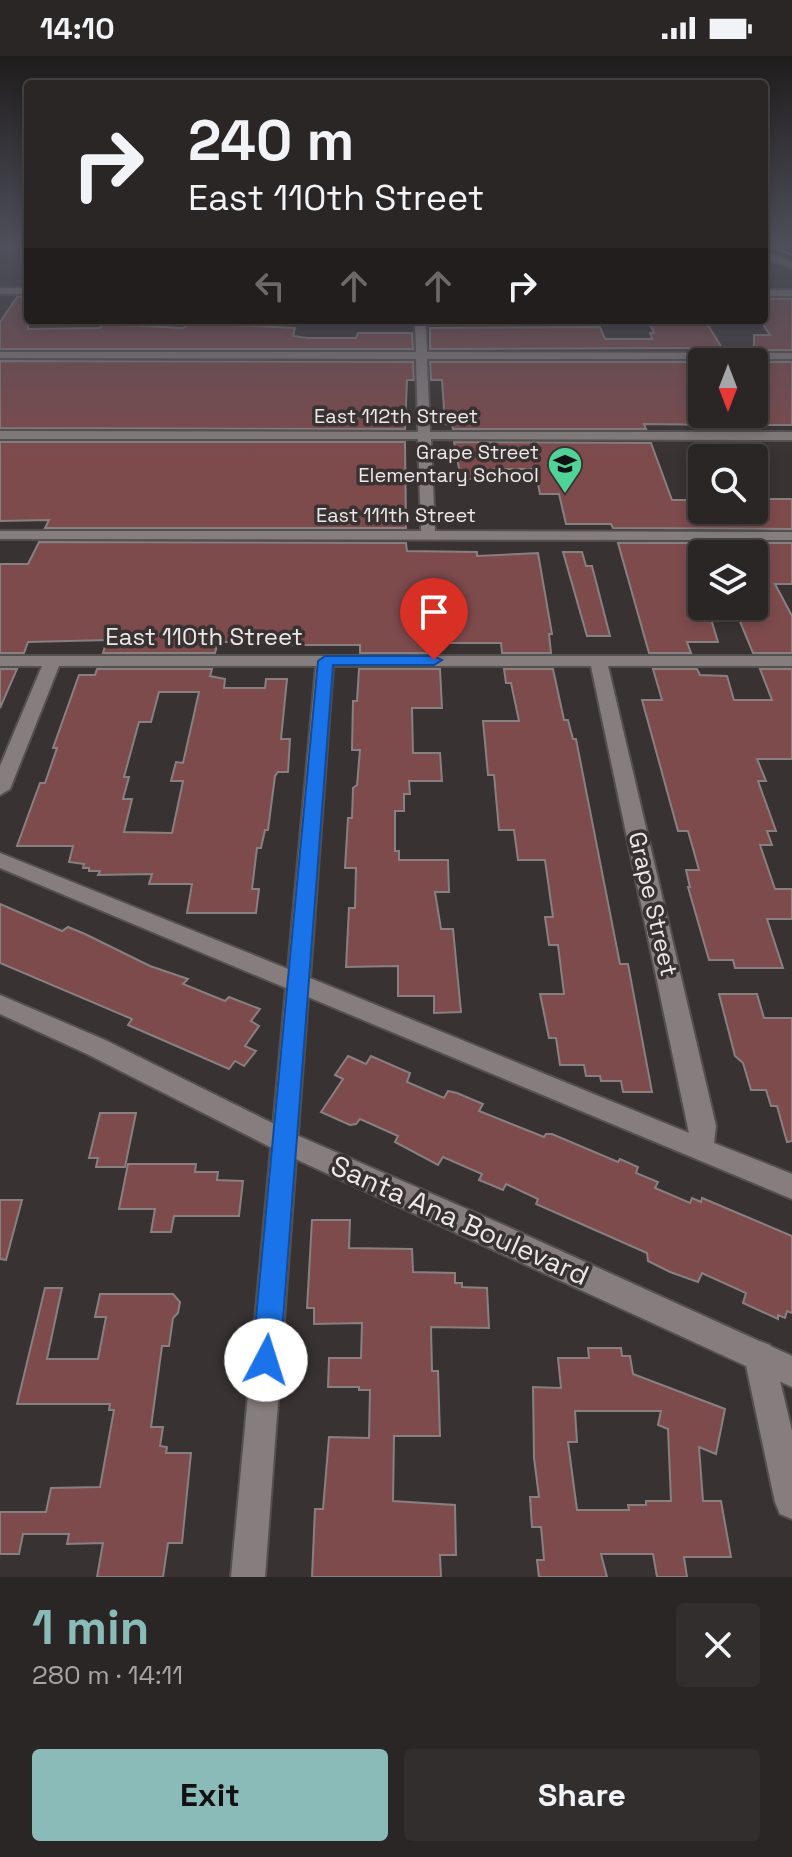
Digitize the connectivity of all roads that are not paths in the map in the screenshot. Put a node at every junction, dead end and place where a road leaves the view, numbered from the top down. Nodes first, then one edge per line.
1 (420, 324) edge
2 (0, 355) edge
3 (421, 355) junction
4 (792, 356) edge
5 (0, 435) edge
6 (424, 436) junction
7 (792, 436) edge
8 (0, 535) edge
9 (428, 535) junction
10 (792, 536) edge
11 (0, 661) edge
12 (53, 661) junction
13 (325, 661) junction
14 (598, 661) junction
15 (792, 661) edge
16 (0, 789) edge
17 (0, 860) edge
18 (296, 984) junction
19 (0, 1004) edge
20 (285, 1142) junction
21 (700, 1147) junction
22 (792, 1187) edge
23 (759, 1356) junction
24 (792, 1372) edge
25 (792, 1502) edge
26 (248, 1577) edge

1 - 3 street
2 - 3 street
3 - 4 street
3 - 6 street
5 - 6 street, East 112th Street
6 - 7 street, East 112th Street
6 - 9 street
8 - 9 street, East 111th Street
9 - 10 street, East 111th Street
11 - 12 street, East 110th Street
12 - 13 street, East 110th Street
12 - 16 street
13 - 14 street, East 110th Street
13 - 18 street
14 - 15 street, East 110th Street
14 - 21 street, Grape Street
17 - 18 street
18 - 20 street
18 - 21 street
19 - 20 street, Santa Ana Boulevard
20 - 23 street, Santa Ana Boulevard
20 - 26 street
21 - 22 street
23 - 24 street, Santa Ana Boulevard
23 - 25 street

